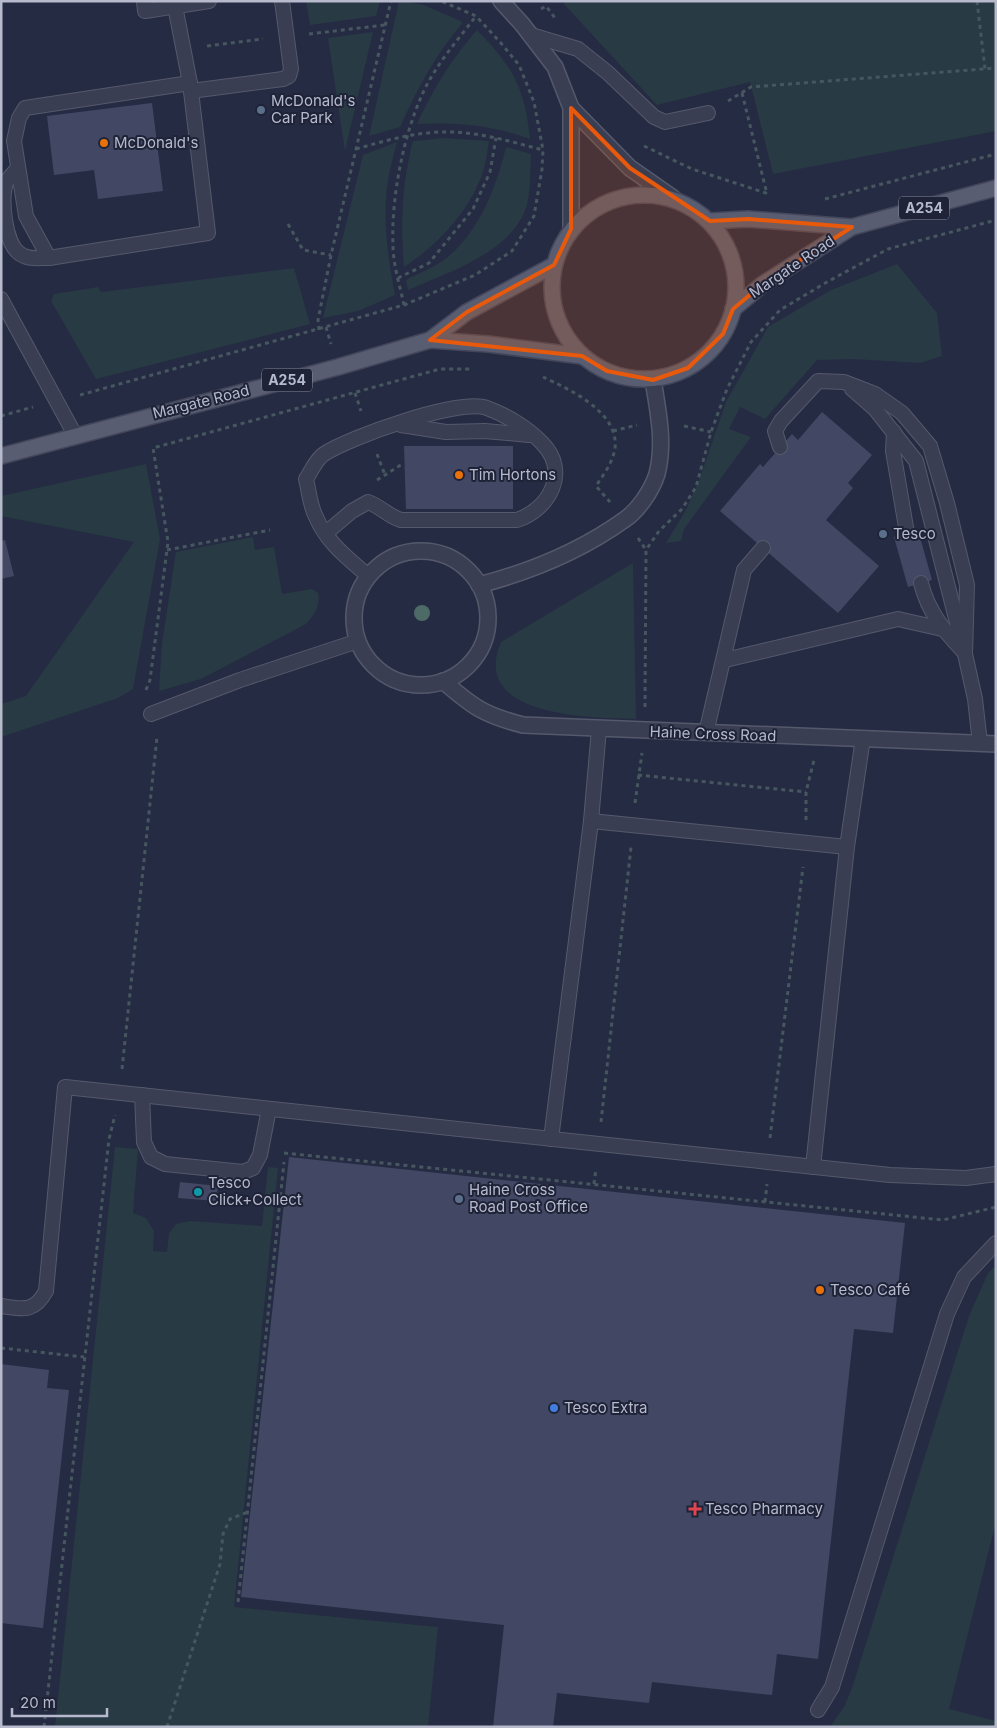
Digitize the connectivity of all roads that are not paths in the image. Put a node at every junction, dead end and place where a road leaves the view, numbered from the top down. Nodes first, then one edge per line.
1 (144, 1) edge
2 (209, 1) edge
3 (282, 1) edge
4 (501, 1) edge
5 (175, 6) junction
6 (531, 35) junction
7 (190, 87) junction
8 (570, 108) junction
9 (708, 113) road end
10 (18, 168) junction
11 (996, 188) edge
12 (673, 198) junction
13 (710, 221) junction
14 (852, 228) junction
15 (571, 230) junction
16 (49, 258) junction
17 (554, 265) junction
18 (1, 299) edge
19 (734, 309) junction
20 (430, 340) junction
21 (582, 356) junction
22 (654, 380) junction
23 (844, 382) junction
24 (398, 425) junction
25 (894, 432) junction
26 (75, 435) junction
27 (534, 436) junction
28 (780, 447) dead end
29 (1, 456) edge
30 (326, 533) junction
31 (907, 533) dead end
32 (763, 548) dead end
33 (368, 576) junction
34 (921, 583) dead end
35 (479, 585) junction
36 (942, 629) junction
37 (358, 641) junction
38 (966, 654) junction
39 (725, 660) junction
40 (443, 681) junction
41 (150, 714) dead end
42 (599, 729) junction
43 (706, 734) junction
44 (863, 738) junction
45 (980, 743) junction
46 (996, 744) edge
47 (591, 821) junction
48 (848, 847) junction
49 (142, 1095) junction
50 (269, 1109) junction
51 (550, 1139) junction
52 (813, 1167) junction
53 (996, 1174) edge
54 (996, 1243) edge
55 (1, 1306) edge
56 (818, 1710) dead end

1 - 5 lane
2 - 5 lane
3 - 7 lane
4 - 6 street
5 - 7 lane
6 - 8 street
6 - 9 lane
7 - 10 lane
7 - 16 lane
8 - 12 street
8 - 15 street
10 - 16 lane
10 - 16 lane
11 - 14 main road, Margate Road / A254
12 - 13 main road, Margate Road / A254
12 - 15 main road, Margate Road / A254
13 - 14 main road, Margate Road / A254
13 - 19 main road, Margate Road / A254
14 - 19 main road, Margate Road / A254
15 - 17 main road, Margate Road / A254
17 - 20 main road, Margate Road / A254
17 - 21 main road, Margate Road / A254
18 - 26 lane
19 - 22 main road, Margate Road / A254
20 - 21 main road, Margate Road / A254
20 - 26 main road, Margate Road / A254
21 - 22 main road, Margate Road / A254
22 - 35 street
23 - 25 lane
23 - 28 lane
23 - 38 lane
24 - 27 lane
24 - 27 lane
24 - 30 lane
25 - 31 lane
25 - 38 lane
26 - 29 main road, Margate Road / A254
27 - 30 lane
30 - 33 lane
32 - 39 lane
33 - 35 street
33 - 37 street
34 - 36 lane
35 - 40 street
36 - 38 lane
36 - 39 lane
37 - 40 street
37 - 41 lane
38 - 45 lane
39 - 43 lane
40 - 42 street, Haine Cross Road
42 - 43 street, Haine Cross Road
42 - 47 lane
43 - 44 street, Haine Cross Road
44 - 45 street, Haine Cross Road
44 - 48 lane
45 - 46 street, Haine Cross Road
47 - 48 lane
47 - 51 lane
48 - 52 lane
49 - 50 lane
49 - 50 lane
49 - 55 lane
50 - 51 lane
51 - 52 lane
52 - 53 lane
54 - 56 lane

